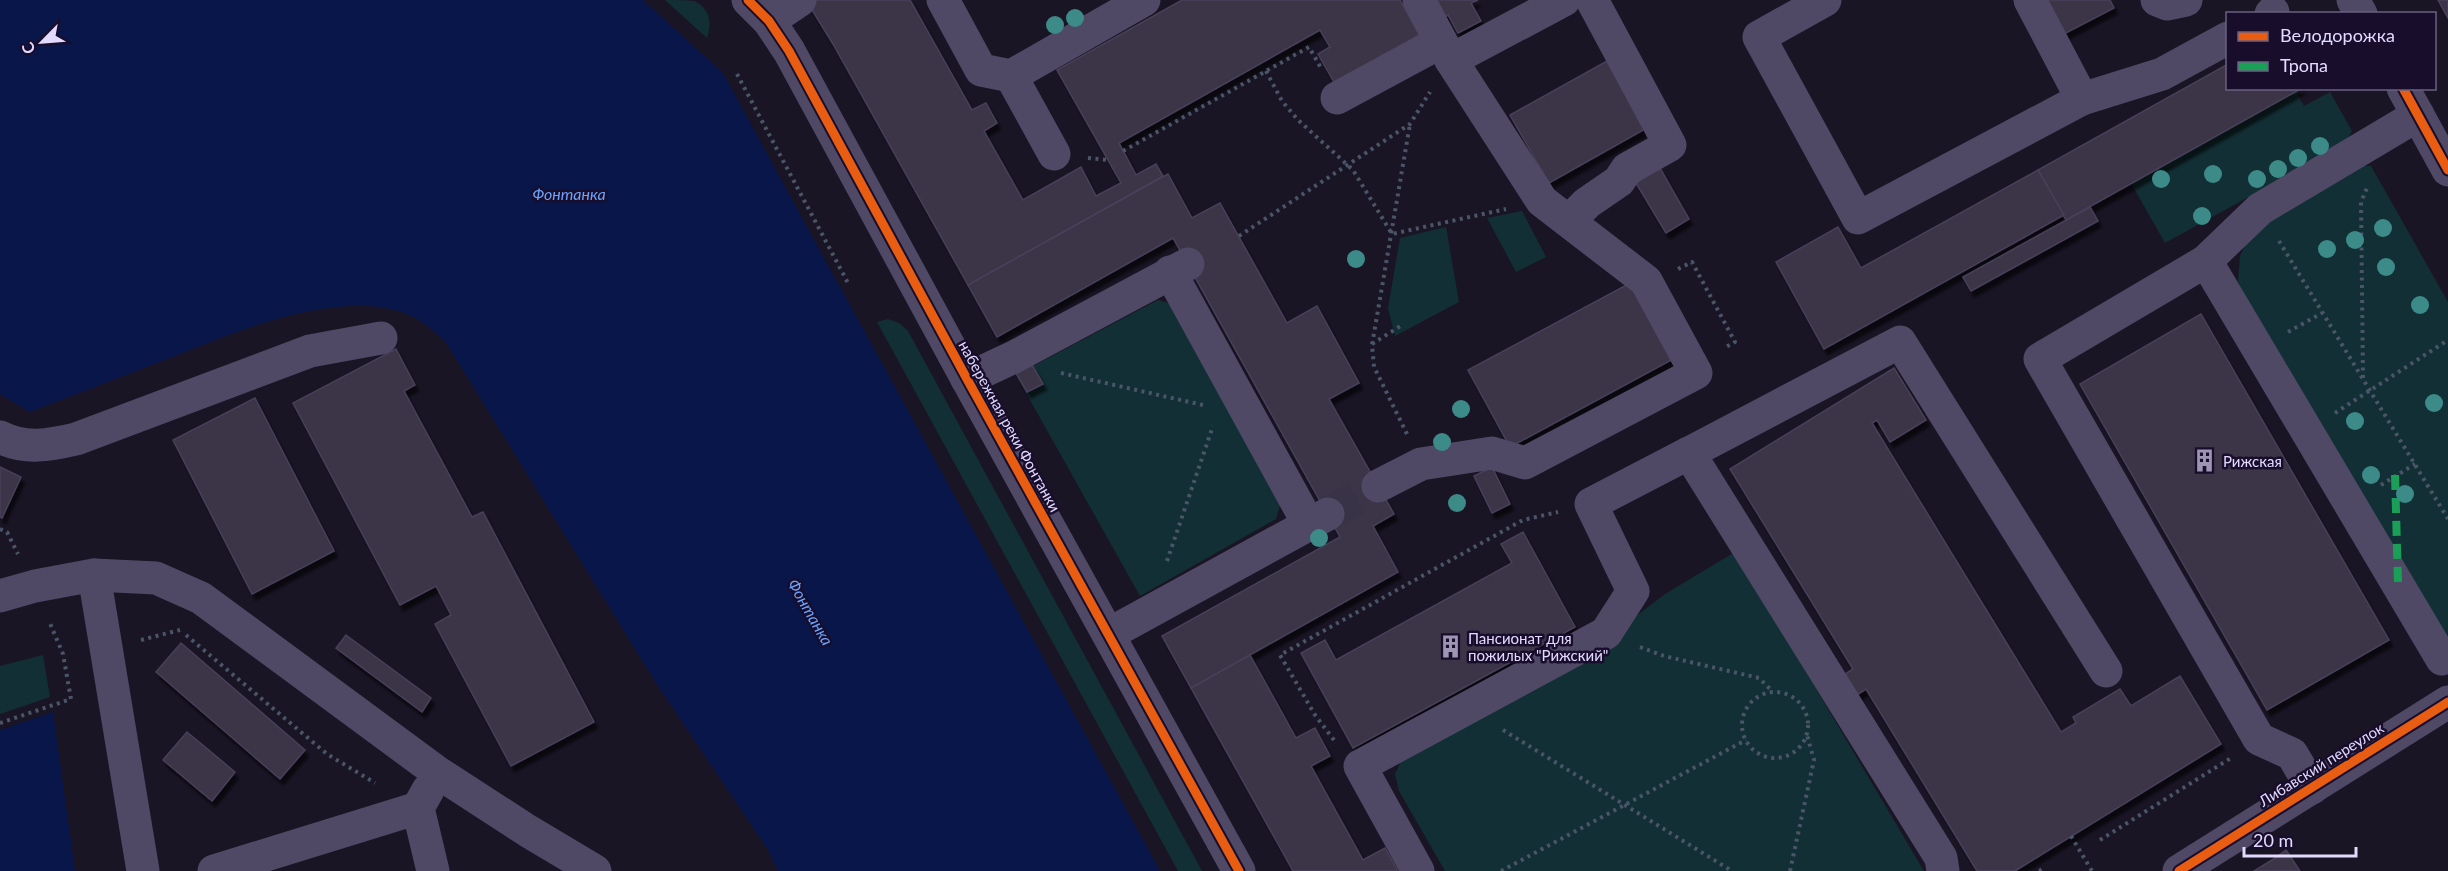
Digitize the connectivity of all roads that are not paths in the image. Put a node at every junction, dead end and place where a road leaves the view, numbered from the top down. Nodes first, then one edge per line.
1 (800, 0) edge
2 (944, 0) edge
3 (1144, 0) edge
4 (1419, 0) edge
5 (1563, 0) edge
6 (1592, 0) edge
7 (1825, 0) edge
8 (2030, 0) edge
9 (2157, 0) edge
10 (2186, 0) edge
11 (759, 10) edge
12 (2226, 39) edge
13 (1446, 51) junction
14 (1011, 76) junction
15 (1337, 98) dead end
16 (2082, 99) junction
17 (2410, 102) edge
18 (1054, 154) dead end
19 (2448, 170) edge
20 (1569, 221) junction
21 (2206, 261) junction
22 (381, 338) dead end
23 (967, 379) junction
24 (0, 437) edge
25 (1689, 453) junction
26 (1378, 486) tunnel mouth
27 (94, 575) junction
28 (0, 596) edge
29 (1109, 634) junction
30 (2442, 659) dead end
31 (2106, 671) dead end
32 (2448, 702) edge
33 (438, 772) junction
34 (2312, 788) junction
35 (418, 808) junction
36 (143, 871) edge
37 (214, 871) edge
38 (434, 871) edge
39 (595, 871) edge
40 (1239, 871) edge
41 (1418, 871) edge
42 (1943, 871) edge
43 (2179, 871) edge

1 - 11 street
2 - 14 street
3 - 14 street
4 - 13 street
5 - 13 street
6 - 20 street
7 - 16 street
8 - 16 street
9 - 10 street
11 - 23 street, набережная реки Фонтанки
12 - 16 street
13 - 15 street
13 - 20 street
14 - 18 street
17 - 19 street
17 - 21 street
20 - 26 street
21 - 30 street
21 - 34 street
22 - 24 street
23 - 29 street, набережная реки Фонтанки
23 - 29 street
25 - 31 street
25 - 41 street
25 - 42 street
27 - 28 street
27 - 33 street
27 - 36 street
29 - 40 street, набережная реки Фонтанки
32 - 34 street, Либавский переулок
33 - 35 street
33 - 39 street
34 - 43 street, Либавский переулок
35 - 37 street
35 - 38 street

